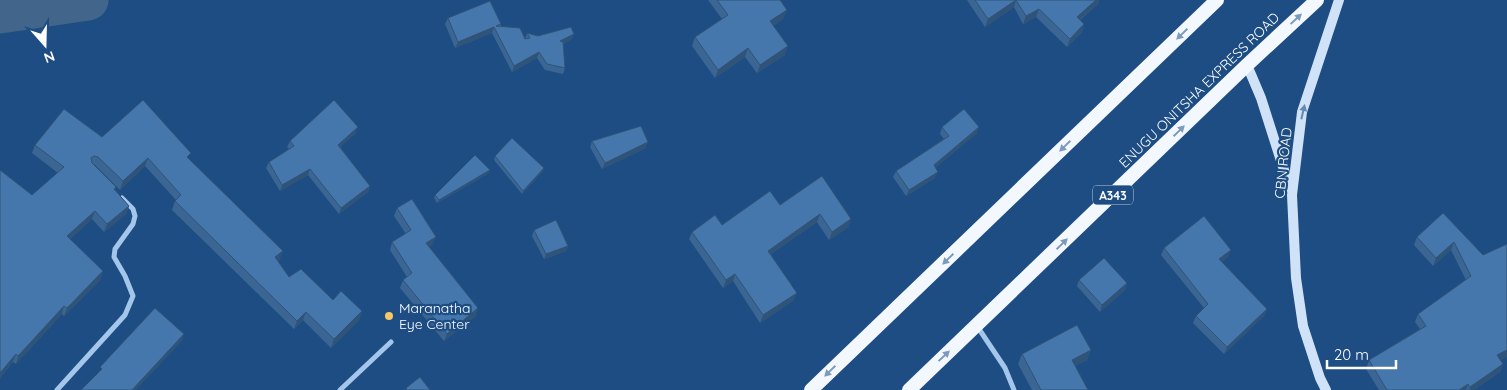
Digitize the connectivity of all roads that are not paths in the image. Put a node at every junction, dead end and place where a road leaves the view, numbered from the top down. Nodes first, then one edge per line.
1 (1217, 0) edge
2 (1317, 0) edge
3 (1339, 0) edge
4 (1247, 65) junction
5 (119, 195) edge
6 (1292, 195) junction
7 (977, 326) junction
8 (391, 342) dead end
9 (57, 390) edge
10 (340, 390) edge
11 (811, 390) edge
12 (909, 390) edge
13 (1014, 390) edge
14 (1326, 390) edge

1 -> 11 highway
4 -> 2 highway, ENUGU ONITSHA EXPRESS ROAD / A343
6 -> 3 main road, CBN ROAD
4 - 6 main road
7 -> 4 highway, ENUGU ONITSHA EXPRESS ROAD / A343
5 - 9 street
6 - 14 main road, CBN ROAD
12 -> 7 highway, ENUGU ONITSHA EXPRESS ROAD / A343
7 - 13 street
8 - 10 street

